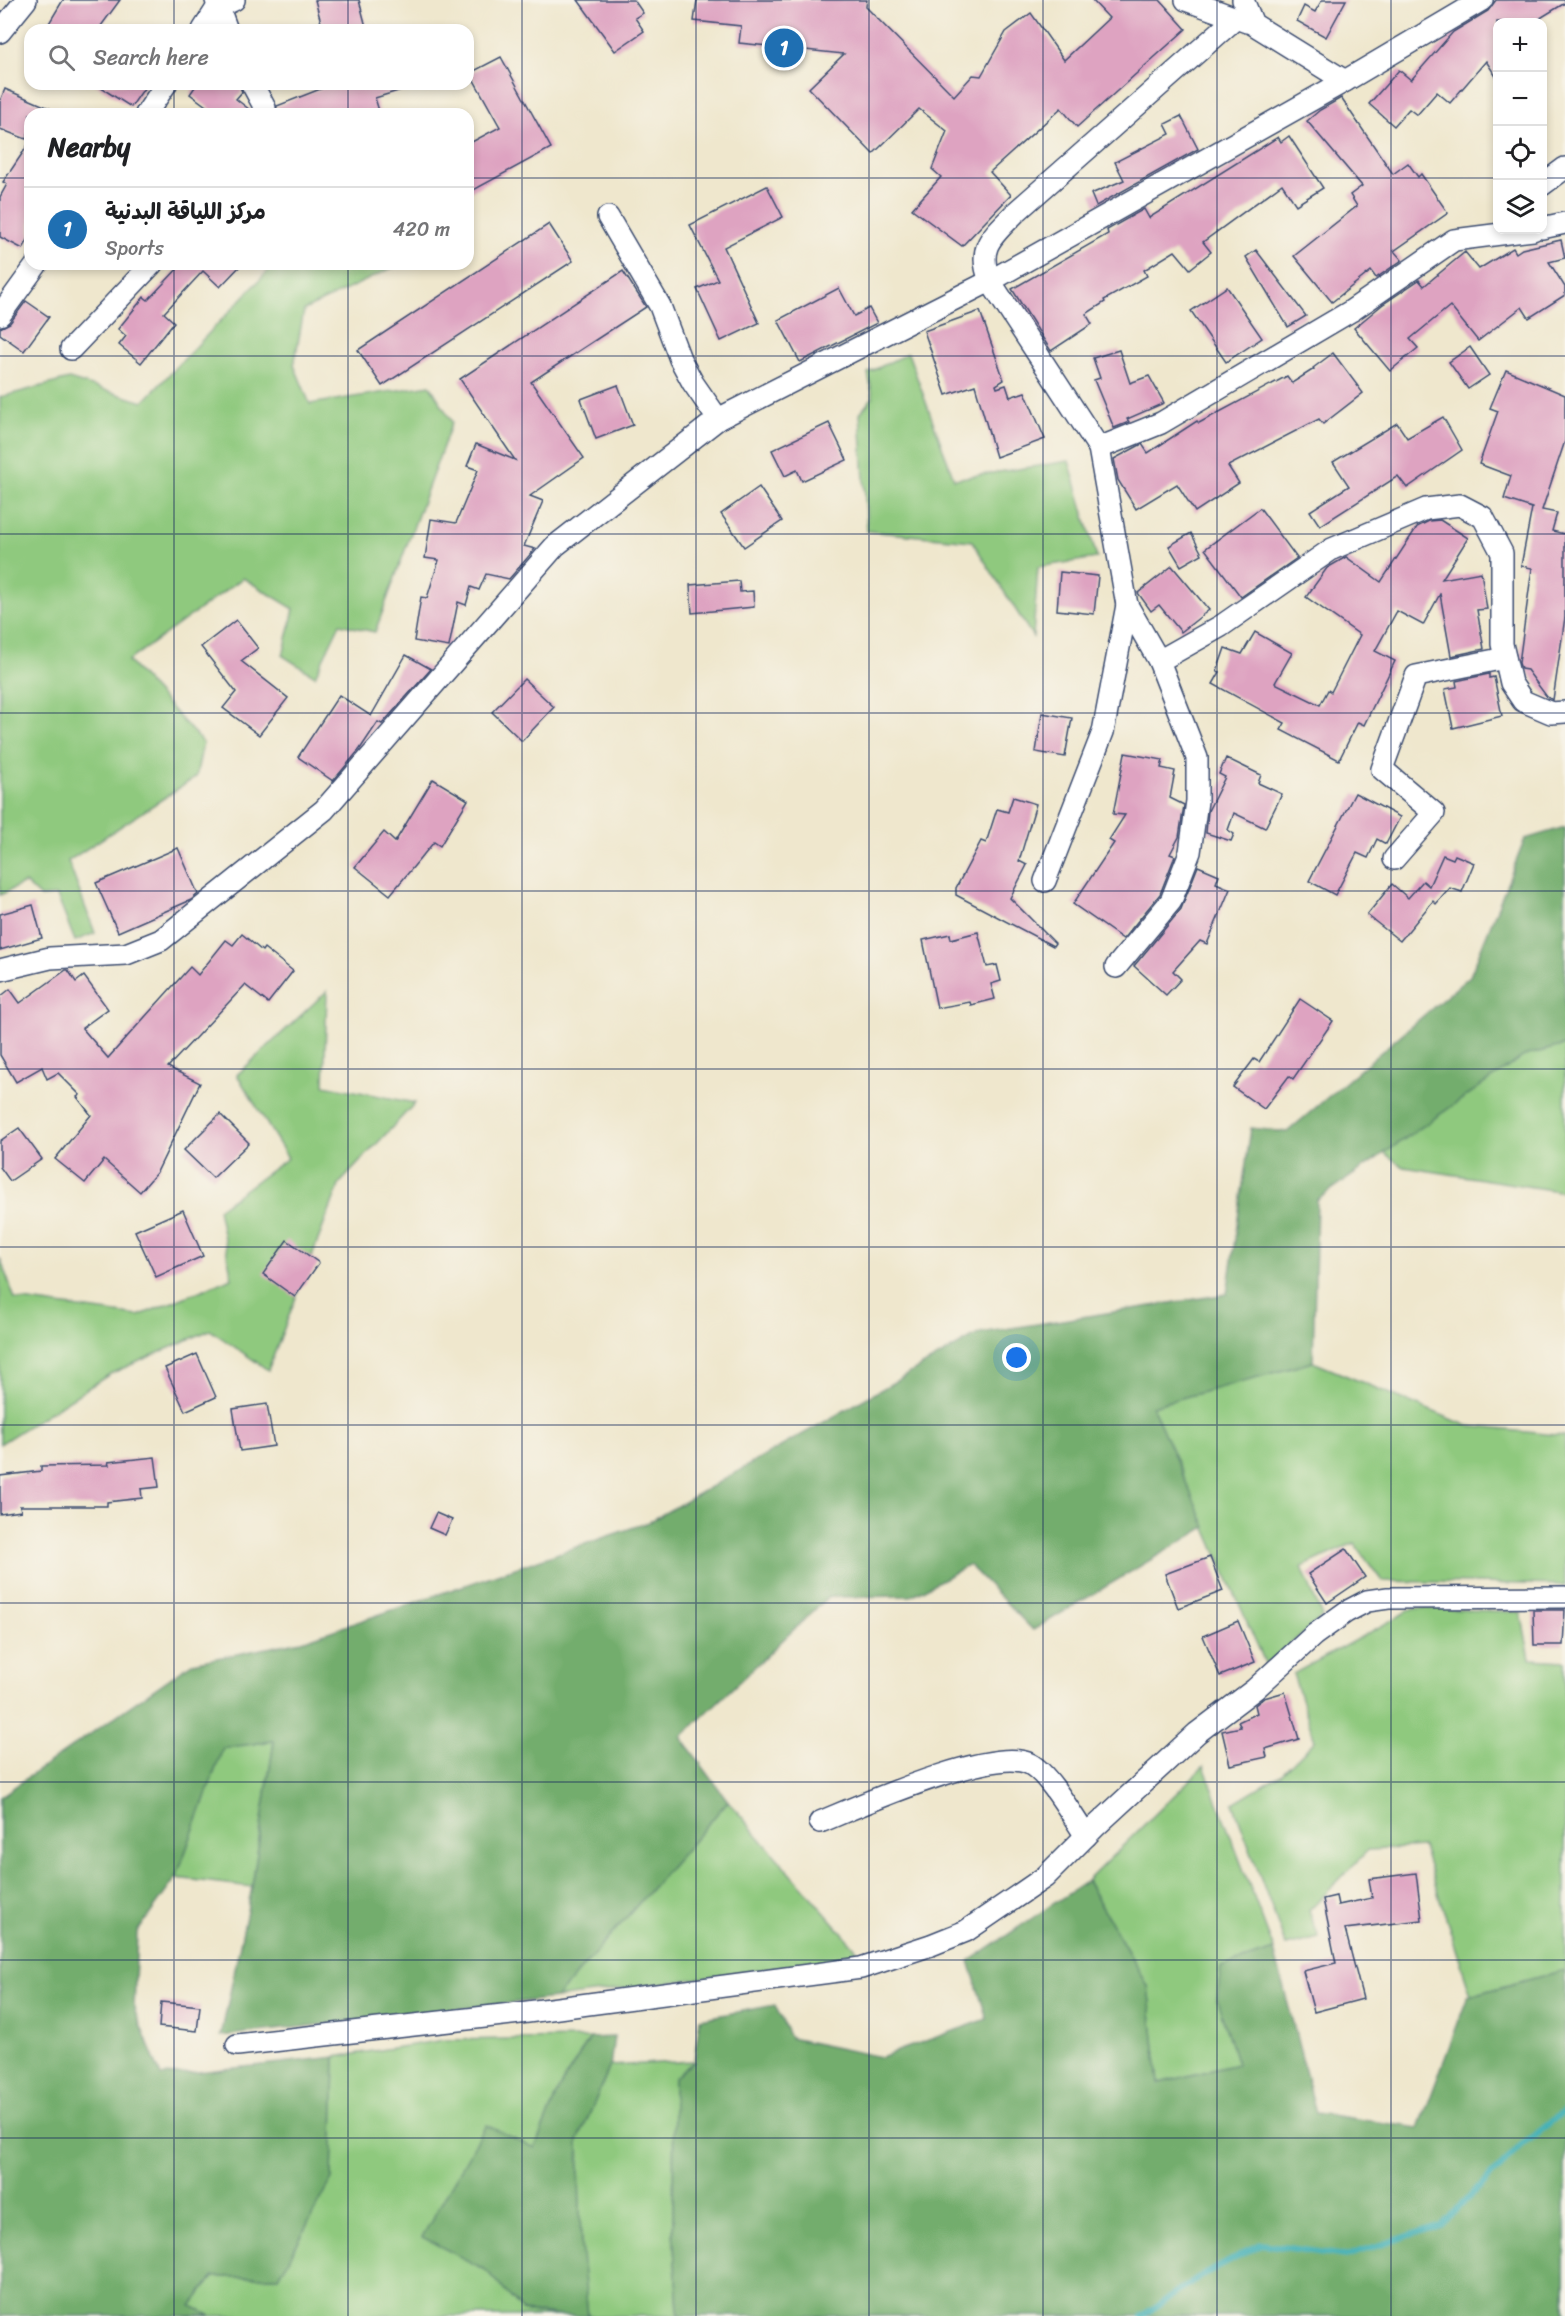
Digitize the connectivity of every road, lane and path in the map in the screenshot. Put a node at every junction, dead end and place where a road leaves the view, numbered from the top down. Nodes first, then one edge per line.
1 (26, 0) edge
2 (1186, 0) edge
3 (1482, 0) edge
4 (223, 2) edge
5 (1244, 14) edge
6 (207, 24) edge
7 (226, 24) edge
8 (0, 32) edge
9 (1345, 81) junction
10 (162, 90) edge
11 (255, 90) edge
12 (150, 108) edge
13 (265, 108) edge
14 (1565, 168) edge
15 (1547, 181) edge
16 (608, 217) dead end
17 (1493, 221) edge
18 (1565, 223) edge
19 (1547, 227) edge
20 (1501, 234) edge
21 (1454, 240) junction
22 (33, 270) edge
23 (146, 270) edge
24 (990, 281) junction
25 (0, 315) edge
26 (71, 349) dead end
27 (718, 419) junction
28 (1099, 448) junction
29 (1127, 604) junction
30 (1505, 658) junction
31 (1159, 661) junction
32 (1565, 712) edge
33 (1394, 859) dead end
34 (1045, 880) dead end
35 (1116, 967) dead end
36 (0, 970) edge
37 (1565, 1597) edge
38 (820, 1822) dead end
39 (1086, 1836) junction
40 (237, 2045) dead end

1 - 8 street
2 - 5 street
3 - 9 street
4 - 6 street
4 - 7 street
5 - 9 street
5 - 24 street
9 - 24 street
10 - 12 street
11 - 13 street
14 - 15 street
16 - 27 street
17 - 21 street
18 - 19 street
20 - 21 street
21 - 28 street
22 - 25 street
23 - 26 street
24 - 27 street
24 - 28 street
27 - 36 street
28 - 29 street
29 - 31 street
29 - 34 street
30 - 31 street
30 - 32 street
30 - 33 street
31 - 35 street
37 - 39 street
38 - 39 street
39 - 40 street

